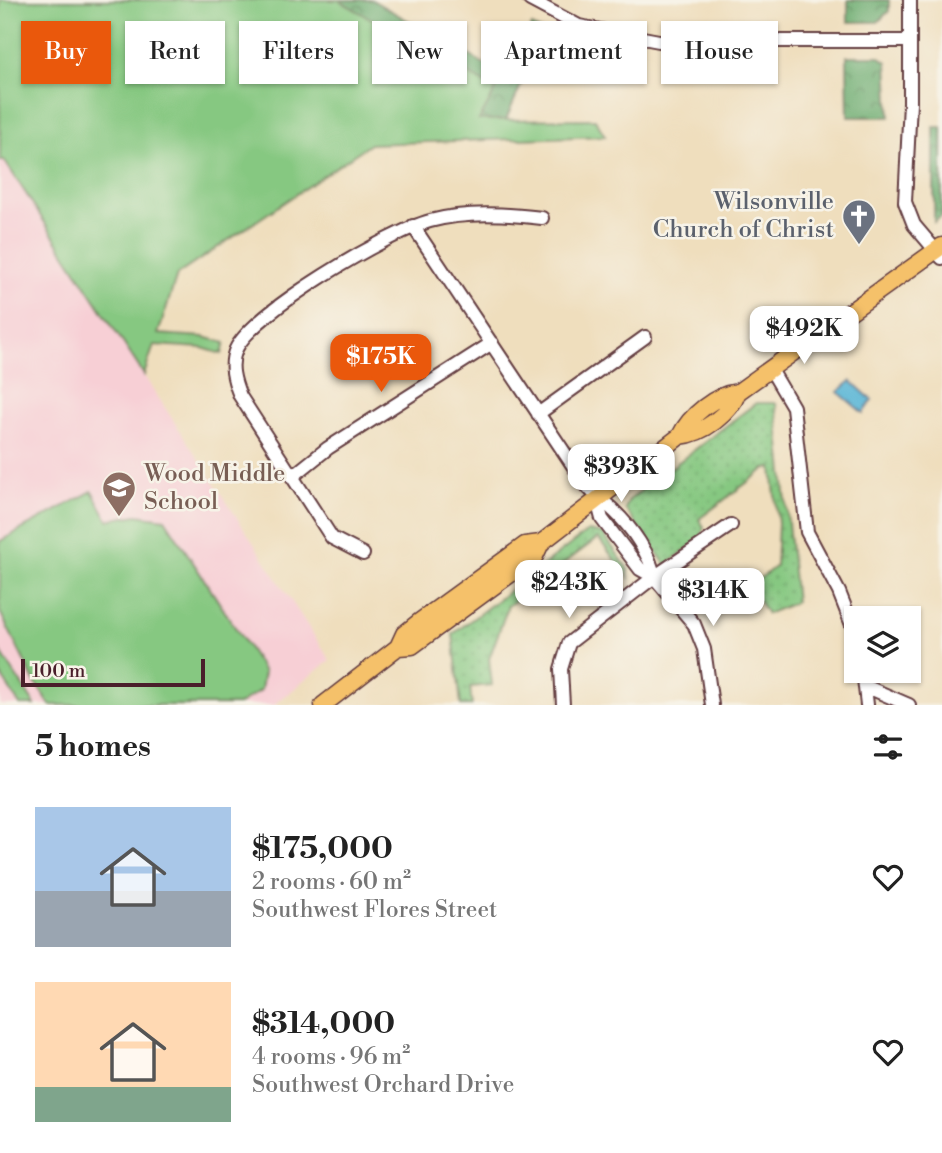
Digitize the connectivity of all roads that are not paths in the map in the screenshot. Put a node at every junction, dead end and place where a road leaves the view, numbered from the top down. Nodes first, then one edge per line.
1 (530, 0) edge
2 (910, 0) edge
3 (910, 40) junction
4 (542, 218) dead end
5 (413, 226) junction
6 (940, 252) edge
7 (645, 337) dead end
8 (492, 343) junction
9 (770, 368) junction
10 (538, 414) junction
11 (293, 476) junction
12 (597, 500) junction
13 (730, 525) dead end
14 (363, 554) dead end
15 (654, 577) junction
16 (845, 606) edge
17 (865, 683) edge
18 (865, 686) junction
19 (323, 705) edge
20 (563, 705) edge
21 (712, 705) edge
22 (867, 705) edge
23 (909, 705) edge

1 - 3 street
2 - 3 street
3 - 6 street
4 - 5 street
5 - 8 street
5 - 11 street
6 - 9 main road
7 - 10 street
8 - 10 street
8 - 11 street
9 - 12 main road
9 - 16 street
10 - 12 street
11 - 14 street
12 - 15 street
12 - 19 main road
13 - 15 street
15 - 20 street
15 - 21 street
17 - 18 street
18 - 22 street
18 - 23 street

